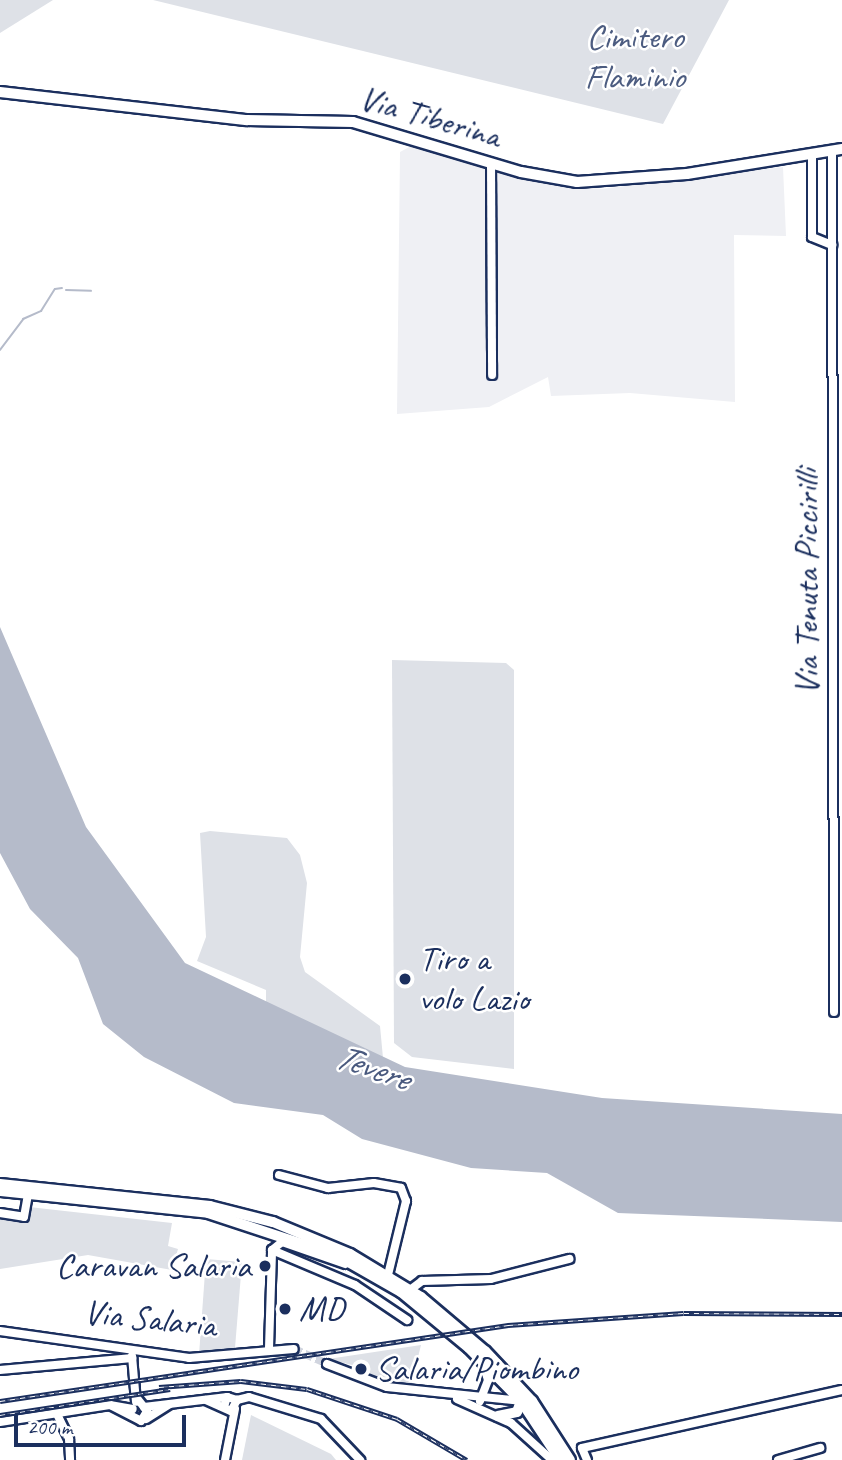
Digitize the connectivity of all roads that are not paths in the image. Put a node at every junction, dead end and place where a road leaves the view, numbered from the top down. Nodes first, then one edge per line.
1 (0, 92) edge
2 (837, 150) edge
3 (812, 155) junction
4 (491, 163) junction
5 (832, 245) junction
6 (832, 267) junction
7 (842, 267) edge
8 (832, 357) junction
9 (842, 357) edge
10 (492, 375) dead end
11 (837, 454) edge
12 (834, 1012) dead end
13 (279, 1175) dead end
14 (0, 1184) edge
15 (0, 1191) edge
16 (28, 1194) junction
17 (0, 1213) edge
18 (272, 1250) junction
19 (569, 1259) dead end
20 (354, 1264) junction
21 (388, 1275) junction
22 (410, 1290) junction
23 (407, 1320) dead end
24 (0, 1331) edge
25 (269, 1348) junction
26 (469, 1348) junction
27 (294, 1349) tunnel mouth
28 (132, 1354) junction
29 (327, 1364) tunnel mouth
30 (0, 1370) edge
31 (842, 1390) edge
32 (525, 1398) junction
33 (204, 1400) junction
34 (480, 1402) junction
35 (172, 1403) junction
36 (110, 1405) junction
37 (138, 1405) junction
38 (231, 1406) junction
39 (56, 1412) junction
40 (498, 1416) junction
41 (134, 1419) junction
42 (146, 1419) junction
43 (0, 1422) edge
44 (820, 1448) dead end
45 (70, 1460) edge
46 (225, 1460) edge
47 (360, 1460) edge
48 (552, 1460) edge
49 (560, 1460) edge
50 (570, 1460) edge
51 (587, 1460) edge
52 (778, 1460) edge

1 - 4 main road, Via Tiberina
2 - 3 main road, Via Tiberina
2 - 5 street, Via Tenuta Piccirilli
3 - 4 main road, Via Tiberina
3 - 5 street
4 - 10 street
5 - 6 street, Via Tenuta Piccirilli
6 - 7 street
6 - 8 street, Via Tenuta Piccirilli
8 - 9 street
8 - 11 street, Via Tenuta Piccirilli
11 - 12 street, Via Tenuta Piccirilli
13 - 21 street
14 - 21 main road
15 - 16 main road
16 - 17 street
16 - 20 main road
18 - 20 street
18 - 23 street
18 - 25 street
19 - 22 street
20 - 26 main road
21 - 22 main road
22 - 32 main road
24 - 28 street, Via Salaria
25 - 27 street, Via Salaria
25 - 28 street, Via Salaria
26 - 32 main road
26 - 34 street
28 - 30 street
28 - 37 street
29 - 34 street
31 - 51 street
32 - 34 street
32 - 40 main road
32 - 49 main road
32 - 50 main road
33 - 35 street
33 - 38 street
33 - 38 street
34 - 40 street
35 - 37 street
35 - 42 street
36 - 37 street
36 - 39 street
36 - 41 street
37 - 41 street
37 - 42 street
38 - 46 street
38 - 47 street
39 - 43 street
39 - 45 street
40 - 48 street
41 - 42 street
44 - 52 street

